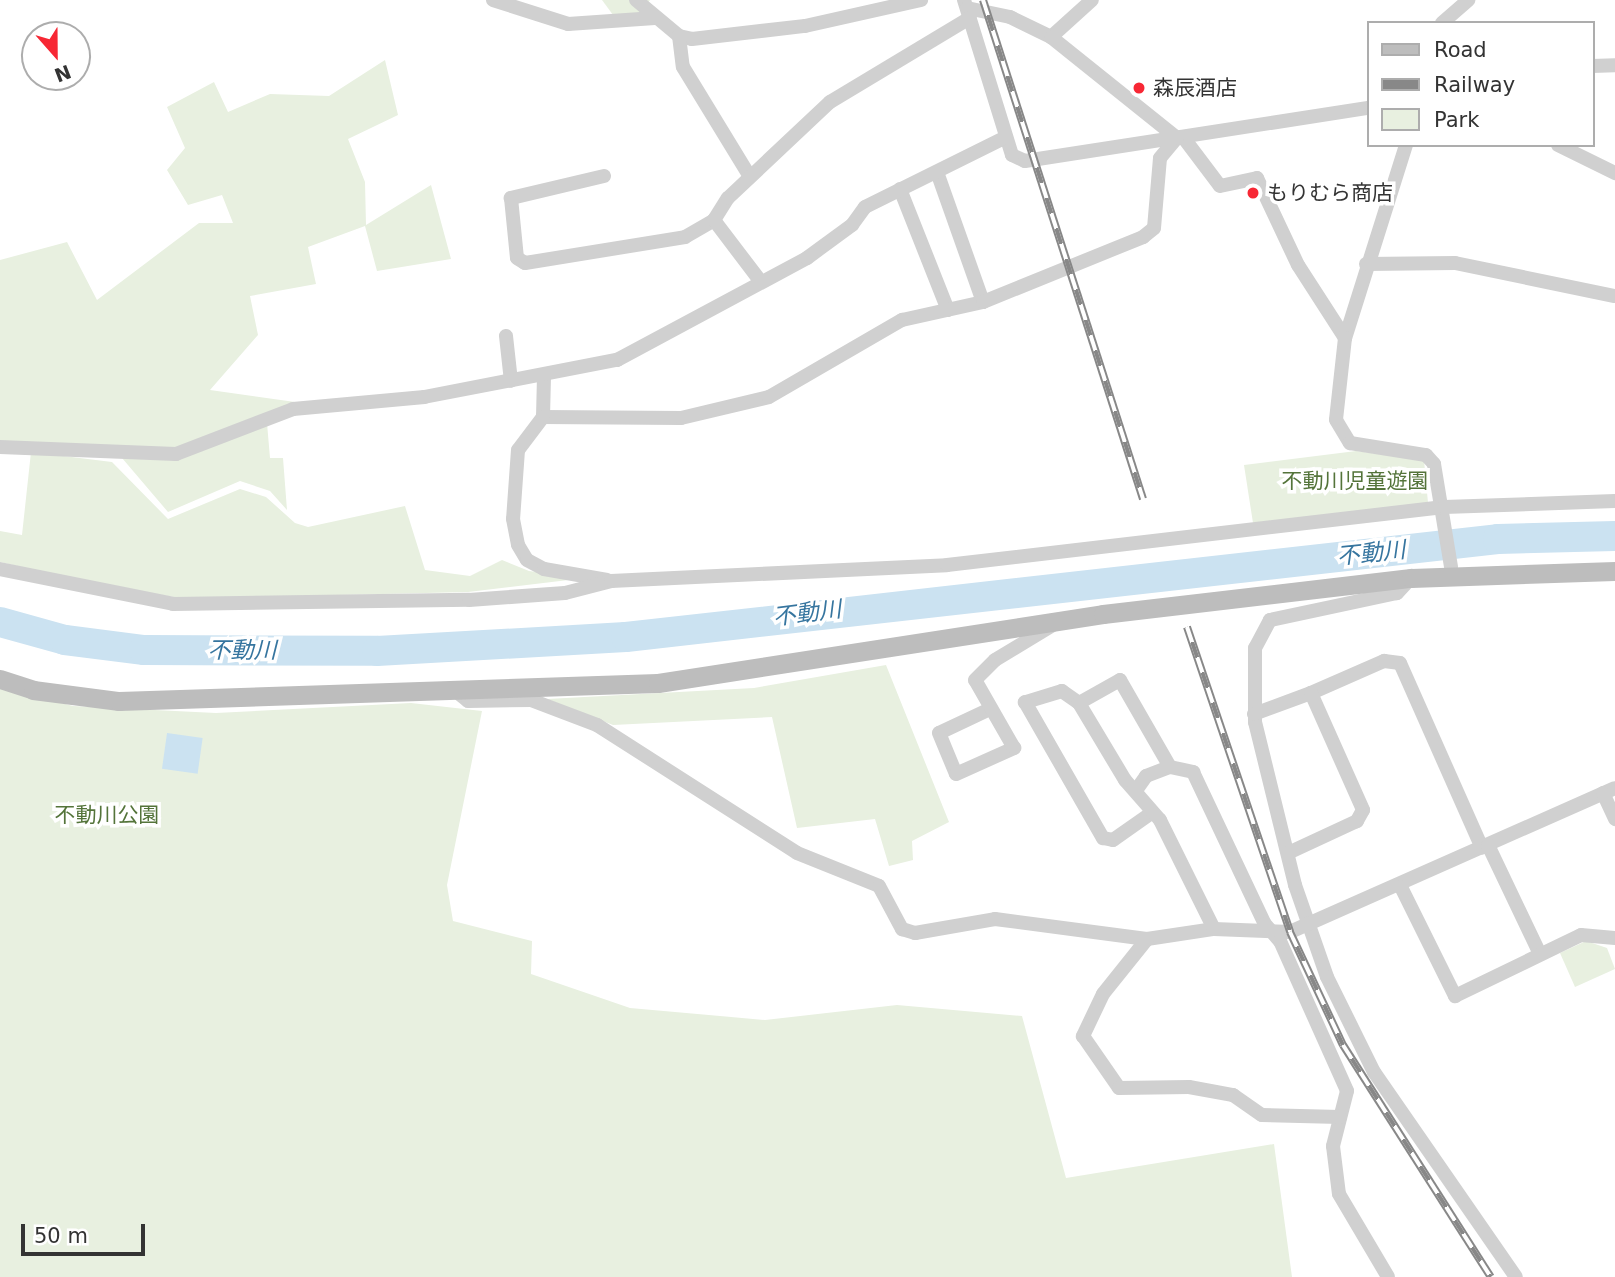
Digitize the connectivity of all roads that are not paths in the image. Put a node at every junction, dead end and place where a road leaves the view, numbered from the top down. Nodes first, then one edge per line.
1 (493, 0) edge
2 (636, 0) edge
3 (921, 0) edge
4 (1092, 0) edge
5 (1468, 0) edge
6 (967, 9) edge
7 (655, 18) junction
8 (1444, 21) edge
9 (679, 36) junction
10 (1051, 37) junction
11 (1615, 65) edge
12 (1594, 66) edge
13 (1366, 107) edge
14 (1006, 137) junction
15 (1180, 137) junction
16 (1405, 147) edge
17 (1562, 147) edge
18 (937, 172) junction
19 (1615, 173) edge
20 (749, 175) junction
21 (604, 176) dead end
22 (900, 190) junction
23 (714, 220) junction
24 (1366, 264) junction
25 (761, 282) junction
26 (1615, 296) edge
27 (983, 302) junction
28 (948, 310) junction
29 (506, 336) dead end
30 (1345, 338) junction
31 (544, 376) junction
32 (511, 381) junction
33 (543, 418) junction
34 (0, 447) edge
35 (1615, 500) edge
36 (1445, 511) junction
37 (0, 569) edge
38 (1451, 571) junction
39 (1615, 571) edge
40 (1411, 578) junction
41 (611, 581) junction
42 (1061, 621) junction
43 (0, 679) edge
44 (457, 692) junction
45 (1311, 693) junction
46 (1079, 703) junction
47 (990, 709) junction
48 (1254, 714) junction
49 (1170, 767) junction
50 (1137, 789) junction
51 (1609, 790) edge
52 (1150, 814) junction
53 (1615, 819) edge
54 (1485, 846) junction
55 (1288, 853) junction
56 (1401, 887) junction
57 (1308, 926) junction
58 (1214, 929) junction
59 (1270, 932) junction
60 (1615, 938) edge
61 (1147, 939) junction
62 (1540, 954) junction
63 (1340, 1117) junction
64 (1388, 1277) edge
65 (1516, 1277) edge

1 - 7 street
2 - 7 street
3 - 9 street
4 - 10 street
5 - 8 street
6 - 10 street
6 - 14 street
6 - 20 street
7 - 9 street
9 - 20 street
10 - 15 street
11 - 12 street
13 - 15 street
14 - 15 street
14 - 18 street
15 - 27 street
15 - 30 street
16 - 24 street
17 - 19 street
18 - 22 street
18 - 27 street
20 - 23 street
21 - 23 street
22 - 25 street
22 - 28 street
23 - 25 street
24 - 26 street
24 - 30 street
25 - 31 street
27 - 28 street
28 - 33 street
29 - 32 street
30 - 36 street
31 - 32 street
31 - 33 street
32 - 34 street
33 - 41 street
35 - 36 street
36 - 38 street
36 - 41 street
37 - 41 street
38 - 39 street
38 - 40 street
40 - 42 street
40 - 48 street
42 - 44 street
42 - 47 street
43 - 44 street
44 - 61 street
45 - 48 street
45 - 54 street
45 - 55 street
46 - 49 street
46 - 50 street
46 - 52 street
47 - 47 street
48 - 55 street
49 - 50 street
49 - 59 street
50 - 52 street
51 - 53 street
51 - 54 street
52 - 58 street
54 - 56 street
54 - 62 street
55 - 57 street
56 - 57 street
56 - 62 street
57 - 59 street
57 - 65 street
58 - 59 street
58 - 61 street
59 - 63 street
60 - 62 street
61 - 63 street
63 - 64 street

